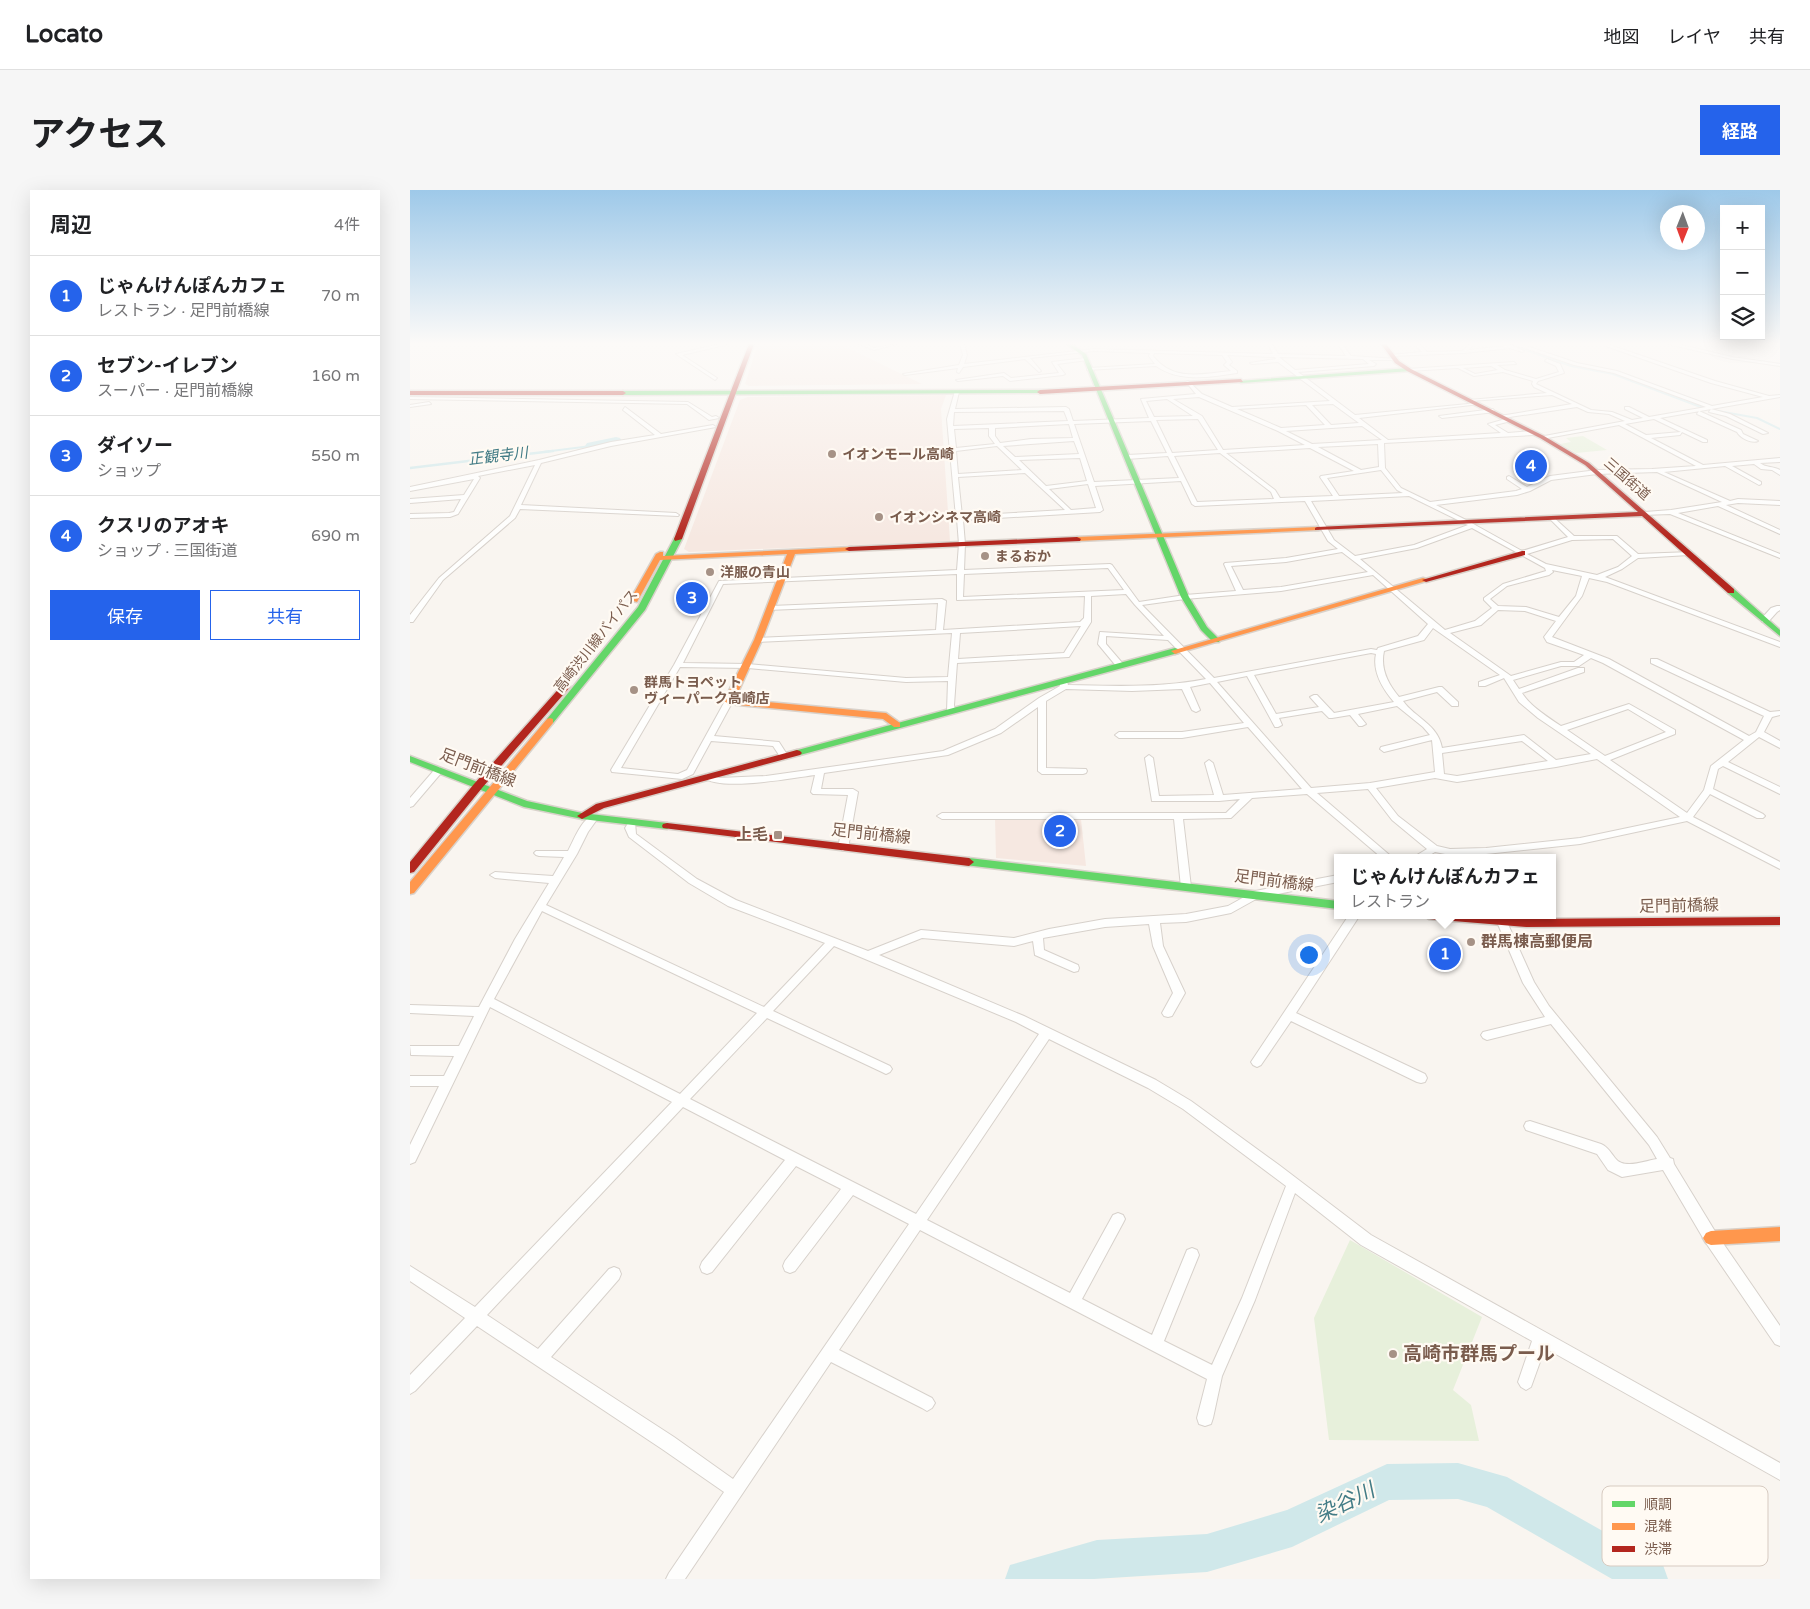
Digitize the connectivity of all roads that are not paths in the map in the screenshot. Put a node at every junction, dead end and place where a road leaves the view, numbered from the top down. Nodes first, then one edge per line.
1 (625, 409) dead end
2 (696, 409) edge
3 (721, 409) edge
4 (723, 409) edge
5 (1032, 409) edge
6 (1065, 409) edge
7 (1106, 409) edge
8 (1148, 409) edge
9 (1186, 409) edge
10 (1234, 409) edge
11 (1313, 409) edge
12 (1344, 409) edge
13 (1419, 409) edge
14 (1488, 409) edge
15 (1552, 409) edge
16 (1586, 409) edge
17 (1629, 409) edge
18 (1707, 409) edge
19 (1700, 410) junction
20 (952, 411) joint
21 (1694, 411) junction
22 (1442, 416) dead end
23 (1502, 416) junction
24 (1200, 417) junction
25 (1354, 417) junction
26 (1656, 418) junction
27 (1154, 420) junction
28 (1649, 420) junction
29 (1112, 422) junction
30 (1632, 422) junction
31 (714, 423) junction
32 (1071, 424) junction
33 (1363, 424) junction
34 (1620, 424) junction
35 (1329, 426) junction
36 (992, 427) junction
37 (951, 428) junction
38 (1280, 430) junction
39 (1680, 433) dead end
40 (1764, 434) dead end
41 (1507, 435) junction
42 (1538, 435) junction
43 (660, 436) junction
44 (1646, 437) junction
45 (1076, 439) junction
46 (1705, 441) dead end
47 (1755, 441) dead end
48 (1384, 442) junction
49 (999, 445) junction
50 (1312, 446) junction
51 (953, 450) junction
52 (1222, 452) junction
53 (1171, 455) junction
54 (1082, 456) junction
55 (1126, 457) junction
56 (1013, 459) junction
57 (1780, 460) edge
58 (539, 462) junction
59 (1754, 462) junction
60 (1727, 465) junction
61 (1704, 467) junction
62 (1382, 468) junction
63 (1657, 470) junction
64 (1026, 471) junction
65 (1359, 471) junction
66 (1597, 472) junction
67 (1780, 473) edge
68 (473, 476) junction
69 (955, 476) junction
70 (1509, 478) dead end
71 (1183, 479) junction
72 (1137, 482) junction
73 (1092, 483) junction
74 (1759, 483) dead end
75 (1044, 488) junction
76 (410, 489) edge
77 (1528, 490) junction
78 (1408, 495) junction
79 (466, 497) junction
80 (1337, 498) junction
81 (1307, 499) junction
82 (410, 501) edge
83 (1278, 501) junction
84 (1728, 502) junction
85 (1780, 503) edge
86 (1428, 504) junction
87 (1720, 504) junction
88 (517, 507) junction
89 (1070, 512) junction
90 (1671, 512) junction
91 (1645, 514) junction
92 (676, 515) junction
93 (410, 516) edge
94 (958, 518) junction
95 (1552, 518) junction
96 (1469, 524) junction
97 (1324, 528) junction
98 (1780, 532) edge
99 (1161, 536) junction
100 (1572, 538) junction
101 (962, 544) junction
102 (1343, 550) junction
103 (792, 552) junction
104 (1689, 553) junction
105 (1522, 554) junction
106 (1636, 556) junction
107 (1780, 556) edge
108 (664, 557) junction
109 (1355, 558) junction
110 (1548, 568) junction
111 (960, 572) junction
112 (1374, 573) junction
113 (1586, 575) junction
114 (1598, 577) junction
115 (781, 580) junction
116 (1392, 591) junction
117 (1128, 592) junction
118 (1240, 592) junction
119 (1088, 593) junction
120 (1185, 597) junction
121 (1137, 604) junction
122 (771, 608) junction
123 (1496, 608) junction
124 (1780, 608) edge
125 (410, 620) edge
126 (1562, 620) junction
127 (1765, 620) junction
128 (1087, 622) junction
129 (1432, 624) junction
130 (956, 631) junction
131 (939, 632) junction
132 (1446, 632) junction
133 (1780, 634) edge
134 (1168, 638) junction
135 (758, 640) junction
136 (1216, 640) junction
137 (1780, 645) edge
138 (1179, 650) junction
139 (1380, 653) junction
140 (1590, 655) junction
141 (954, 661) junction
142 (1654, 661) dead end
143 (678, 665) junction
144 (1120, 665) junction
145 (748, 666) junction
146 (1582, 670) dead end
147 (1249, 673) junction
148 (1508, 677) junction
149 (953, 679) junction
150 (1212, 682) junction
151 (1063, 684) junction
152 (1482, 684) dead end
153 (1185, 686) junction
154 (1517, 692) junction
155 (1314, 697) dead end
156 (1042, 700) junction
157 (729, 701) junction
158 (1399, 702) junction
159 (1455, 704) dead end
160 (1324, 708) junction
161 (1196, 710) dead end
162 (951, 711) junction
163 (1352, 712) junction
164 (1780, 713) edge
165 (1769, 715) junction
166 (1252, 724) junction
167 (1362, 724) dead end
168 (897, 725) junction
169 (1561, 729) junction
170 (1759, 733) junction
171 (1119, 735) dead end
172 (1434, 736) junction
173 (709, 738) junction
174 (1748, 739) junction
175 (1780, 745) edge
176 (1384, 749) dead end
177 (1436, 751) junction
178 (784, 756) junction
179 (1150, 758) dead end
180 (1600, 758) junction
181 (410, 759) edge
182 (1722, 762) junction
183 (1209, 764) dead end
184 (1556, 764) junction
185 (439, 770) junction
186 (820, 772) junction
187 (1083, 772) dead end
188 (1440, 775) junction
189 (707, 777) junction
190 (478, 786) junction
191 (1370, 786) junction
192 (1308, 790) junction
193 (1708, 790) junction
194 (1780, 791) edge
195 (493, 792) junction
196 (1250, 795) junction
197 (1220, 798) junction
198 (410, 804) edge
199 (942, 816) dead end
200 (1760, 816) dead end
201 (587, 817) junction
202 (1178, 817) junction
203 (1688, 818) junction
204 (632, 824) junction
205 (843, 848) junction
206 (1434, 849) junction
207 (539, 853) dead end
208 (572, 854) junction
209 (1383, 854) edge
210 (1425, 854) edge
211 (1450, 854) edge
212 (1488, 854) edge
213 (1780, 866) edge
214 (410, 869) edge
215 (495, 875) dead end
216 (1334, 879) edge
217 (556, 880) junction
218 (1186, 887) junction
219 (410, 890) edge
220 (1255, 895) junction
221 (1334, 905) edge
222 (539, 906) junction
223 (1352, 919) edge
224 (1480, 919) edge
225 (1524, 919) edge
226 (1154, 920) junction
227 (1493, 920) edge
228 (1780, 921) edge
229 (1038, 936) junction
230 (832, 942) junction
231 (868, 955) junction
232 (1074, 968) dead end
233 (486, 1007) junction
234 (410, 1009) edge
235 (766, 1013) junction
236 (1168, 1013) dead end
237 (1289, 1015) junction
238 (1553, 1019) junction
239 (1047, 1032) junction
240 (1487, 1035) dead end
241 (411, 1050) edge
242 (464, 1051) junction
243 (1256, 1062) dead end
244 (886, 1069) dead end
245 (1421, 1078) dead end
246 (410, 1081) edge
247 (448, 1081) junction
248 (683, 1101) junction
249 (1530, 1126) dead end
250 (410, 1158) edge
251 (794, 1158) junction
252 (1668, 1163) junction
253 (1293, 1185) junction
254 (851, 1187) junction
255 (1118, 1219) dead end
256 (919, 1221) junction
257 (1780, 1234) edge
258 (1711, 1238) junction
259 (1192, 1255) dead end
260 (790, 1266) dead end
261 (707, 1267) dead end
262 (410, 1273) edge
263 (614, 1274) dead end
264 (1074, 1301) junction
265 (476, 1317) junction
266 (1540, 1337) junction
267 (1780, 1339) edge
268 (1155, 1344) junction
269 (830, 1353) junction
270 (539, 1359) junction
271 (1215, 1375) junction
272 (1526, 1382) dead end
273 (410, 1386) edge
274 (927, 1403) dead end
275 (1205, 1418) dead end
276 (1780, 1472) edge
277 (736, 1491) junction
278 (675, 1579) edge

1 - 43 street
2 - 31 street
3 - 31 main road, 高崎渋川線バイパス
4 - 108 main road, 高崎渋川線バイパス
5 - 20 street
6 - 32 street
7 - 29 main road
8 - 27 street
9 - 24 street
10 - 38 street
11 - 35 street
12 - 25 street
13 - 25 street
14 - 23 main road, 三国街道
15 - 23 street
16 - 30 street
17 - 28 street
18 - 19 street
19 - 21 street
19 - 40 street
20 - 37 street
21 - 26 street
21 - 47 street
22 - 23 street
23 - 41 street
23 - 42 main road, 三国街道
24 - 27 street
24 - 52 street
25 - 33 street
26 - 28 street
26 - 46 street
27 - 29 street
27 - 53 street
28 - 30 street
29 - 32 street
29 - 55 main road
30 - 34 street
31 - 43 street
31 - 92 main road, 高崎渋川線バイパス
32 - 36 street
32 - 45 street
33 - 35 street
33 - 48 street
34 - 42 street
34 - 44 street
35 - 38 street
36 - 37 street
36 - 49 street
37 - 51 street
38 - 50 street
39 - 44 street
41 - 42 street
41 - 48 street
42 - 66 main road, 三国街道
43 - 58 street
44 - 61 street
45 - 49 street
45 - 54 street
48 - 50 street
48 - 62 street
49 - 51 street
49 - 56 street
50 - 52 street
50 - 65 street
51 - 69 street
52 - 53 street
52 - 83 street
53 - 55 street
53 - 71 street
54 - 56 street
54 - 73 street
55 - 72 main road
56 - 64 street
57 - 59 street
58 - 68 street
58 - 88 street
59 - 60 street
59 - 67 street
60 - 61 street
60 - 74 street
61 - 63 street
62 - 65 street
62 - 78 street
63 - 66 street
63 - 84 street
64 - 69 street
64 - 75 street
65 - 80 street
66 - 77 street
66 - 91 main road, 三国街道
68 - 76 street
68 - 79 street
69 - 94 street
70 - 77 street
71 - 72 street
71 - 83 street
72 - 73 street
72 - 99 main road
73 - 75 street
73 - 89 street
75 - 89 street
77 - 86 street
78 - 80 street
78 - 86 street
79 - 82 street
79 - 93 street
80 - 81 street
81 - 83 street
81 - 97 street
84 - 85 street
84 - 87 street
86 - 96 street
87 - 90 street
87 - 98 street
88 - 92 street
88 - 125 street
89 - 94 street
90 - 91 street
90 - 107 street
91 - 95 main road
91 - 104 main road, 三国街道
92 - 108 main road, 高崎渋川線バイパス
94 - 101 street
95 - 96 main road
95 - 100 street
96 - 97 main road
96 - 105 street
96 - 109 street
97 - 99 main road
97 - 102 street
99 - 101 main road
99 - 120 main road
100 - 105 street
100 - 106 street
101 - 103 main road
101 - 111 street
102 - 109 street
102 - 118 street
103 - 108 main road
103 - 115 main road
104 - 106 street
104 - 127 main road, 三国街道
105 - 110 street
105 - 116 main road
106 - 114 street
108 - 190 main road, 高崎渋川線バイパス
108 - 195 main road, 高崎渋川線バイパス
109 - 112 street
110 - 113 street
110 - 123 street
111 - 115 street
111 - 117 street
111 - 119 street
112 - 116 street
112 - 118 street
113 - 114 street
113 - 126 street
114 - 137 street
115 - 122 main road
115 - 143 street
116 - 129 street
116 - 136 main road
117 - 119 street
117 - 121 street
118 - 120 street
119 - 128 street
120 - 121 street
120 - 136 main road
121 - 134 street
122 - 131 street
122 - 135 main road
123 - 126 street
123 - 132 street
124 - 127 street
126 - 140 street
127 - 133 main road, 三国街道
128 - 130 street
128 - 141 street
129 - 132 street
129 - 139 street
130 - 131 street
130 - 141 street
131 - 135 street
132 - 148 street
134 - 138 street
134 - 144 street
135 - 145 main road
136 - 138 main road
138 - 144 main road
138 - 150 street
139 - 147 street
139 - 158 street
140 - 148 street
140 - 174 street
141 - 149 street
142 - 165 street
143 - 145 street
143 - 173 street
144 - 151 main road
145 - 149 street
145 - 157 main road
146 - 154 street
147 - 150 street
147 - 160 street
148 - 152 street
148 - 154 street
149 - 162 street
150 - 153 street
150 - 166 street
151 - 153 street
151 - 156 street
151 - 162 main road
153 - 161 street
154 - 169 street
155 - 160 street
156 - 186 street
156 - 187 street
157 - 168 main road
157 - 173 street
158 - 159 street
158 - 163 street
158 - 172 street
160 - 163 street
162 - 168 main road
163 - 167 street
164 - 165 street
165 - 170 street
166 - 171 street
166 - 192 street
168 - 178 main road
169 - 180 street
169 - 180 street
170 - 174 street
170 - 175 street
172 - 176 street
172 - 177 street
173 - 178 street
174 - 182 street
177 - 184 street
177 - 188 street
178 - 189 main road
179 - 197 street
180 - 184 street
180 - 203 street
181 - 185 main road, 足門前橋線
182 - 193 street
182 - 194 street
183 - 197 street
184 - 188 street
185 - 190 main road, 足門前橋線
185 - 198 street
186 - 189 street
186 - 205 street
188 - 191 street
189 - 201 main road
190 - 195 main road, 足門前橋線
190 - 214 main road, 高崎渋川線バイパス
191 - 192 street
191 - 206 street
192 - 196 street
192 - 209 street
193 - 200 street
193 - 203 street
195 - 201 main road, 足門前橋線
195 - 219 main road, 高崎渋川線バイパス
196 - 197 street
196 - 202 street
199 - 202 street
201 - 204 main road, 足門前橋線
201 - 208 street
202 - 218 street
203 - 212 street
203 - 213 street
204 - 205 main road, 足門前橋線
204 - 230 street
205 - 218 main road, 足門前橋線
206 - 210 street
206 - 211 street
207 - 208 street
208 - 217 street
215 - 217 street
216 - 220 street
217 - 222 street
218 - 220 main road, 足門前橋線
220 - 221 main road, 足門前橋線
220 - 226 street
222 - 233 street
222 - 235 street
223 - 237 street
224 - 227 main road, 足門前橋線
225 - 227 main road, 足門前橋線
225 - 228 main road, 足門前橋線
226 - 229 street
226 - 236 street
227 - 238 street
229 - 231 street
229 - 232 street
230 - 231 street
230 - 235 street
231 - 239 street
233 - 234 street
233 - 242 street
233 - 248 street
235 - 244 street
235 - 248 street
237 - 243 street
237 - 245 street
238 - 240 street
238 - 252 street
239 - 253 street
239 - 256 street
241 - 242 street
242 - 247 street
246 - 247 street
247 - 250 street
248 - 251 street
248 - 265 street
249 - 252 street
251 - 254 street
251 - 261 street
252 - 258 street
253 - 266 street
253 - 271 street
254 - 256 street
254 - 260 street
255 - 264 street
256 - 264 street
256 - 269 street
257 - 258 main road
258 - 267 street
259 - 268 street
262 - 265 street
263 - 270 street
264 - 268 street
265 - 270 street
265 - 273 street
266 - 272 street
266 - 276 street
268 - 271 street
269 - 274 street
269 - 277 street
270 - 277 street
271 - 275 street
277 - 278 street

